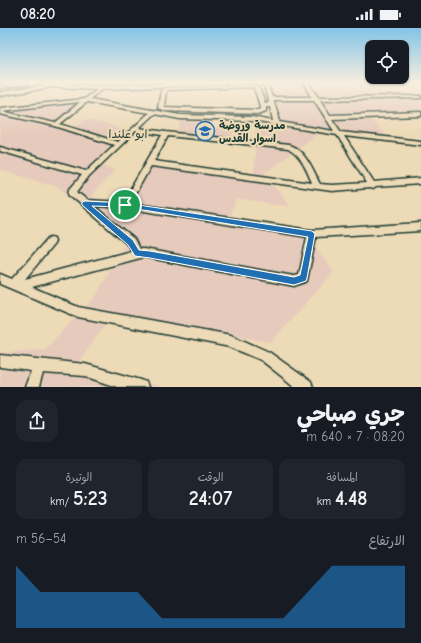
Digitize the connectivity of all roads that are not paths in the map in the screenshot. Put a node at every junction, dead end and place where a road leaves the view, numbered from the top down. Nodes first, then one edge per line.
1 (317, 99) edge
2 (86, 100) junction
3 (162, 100) edge
4 (260, 100) edge
5 (305, 100) edge
6 (271, 102) junction
7 (262, 105) junction
8 (0, 111) edge
9 (152, 113) junction
10 (421, 114) edge
11 (329, 117) junction
12 (276, 123) junction
13 (56, 125) junction
14 (136, 129) junction
15 (339, 133) junction
16 (166, 134) junction
17 (421, 143) edge
18 (118, 144) junction
19 (0, 149) edge
20 (149, 163) junction
21 (87, 174) junction
22 (421, 182) edge
23 (317, 186) junction
24 (373, 186) junction
25 (85, 204) junction
26 (125, 205) junction
27 (421, 227) edge
28 (312, 234) junction
29 (51, 241) dead end
30 (137, 254) junction
31 (0, 279) edge
32 (17, 285) junction
33 (0, 361) edge
34 (39, 366) junction
35 (305, 386) edge
36 (32, 387) edge
37 (141, 387) edge

1 - 11 street
2 - 8 street
2 - 9 street
2 - 13 street
3 - 7 street
4 - 7 street
5 - 6 street
6 - 7 street
6 - 12 street
8 - 13 street
9 - 12 street
9 - 14 street
10 - 11 street
11 - 15 street
12 - 15 street
13 - 18 street
14 - 16 street
14 - 18 street
15 - 17 street
15 - 24 street
16 - 20 street
16 - 23 street
18 - 21 street
19 - 21 street
20 - 23 street
20 - 26 street
21 - 25 street
22 - 24 street
23 - 24 street
25 - 26 street
25 - 30 street
26 - 28 street
27 - 28 street
28 - 30 street
29 - 32 street
30 - 32 street
31 - 32 street
32 - 35 street
33 - 34 street
34 - 36 street
34 - 37 street

